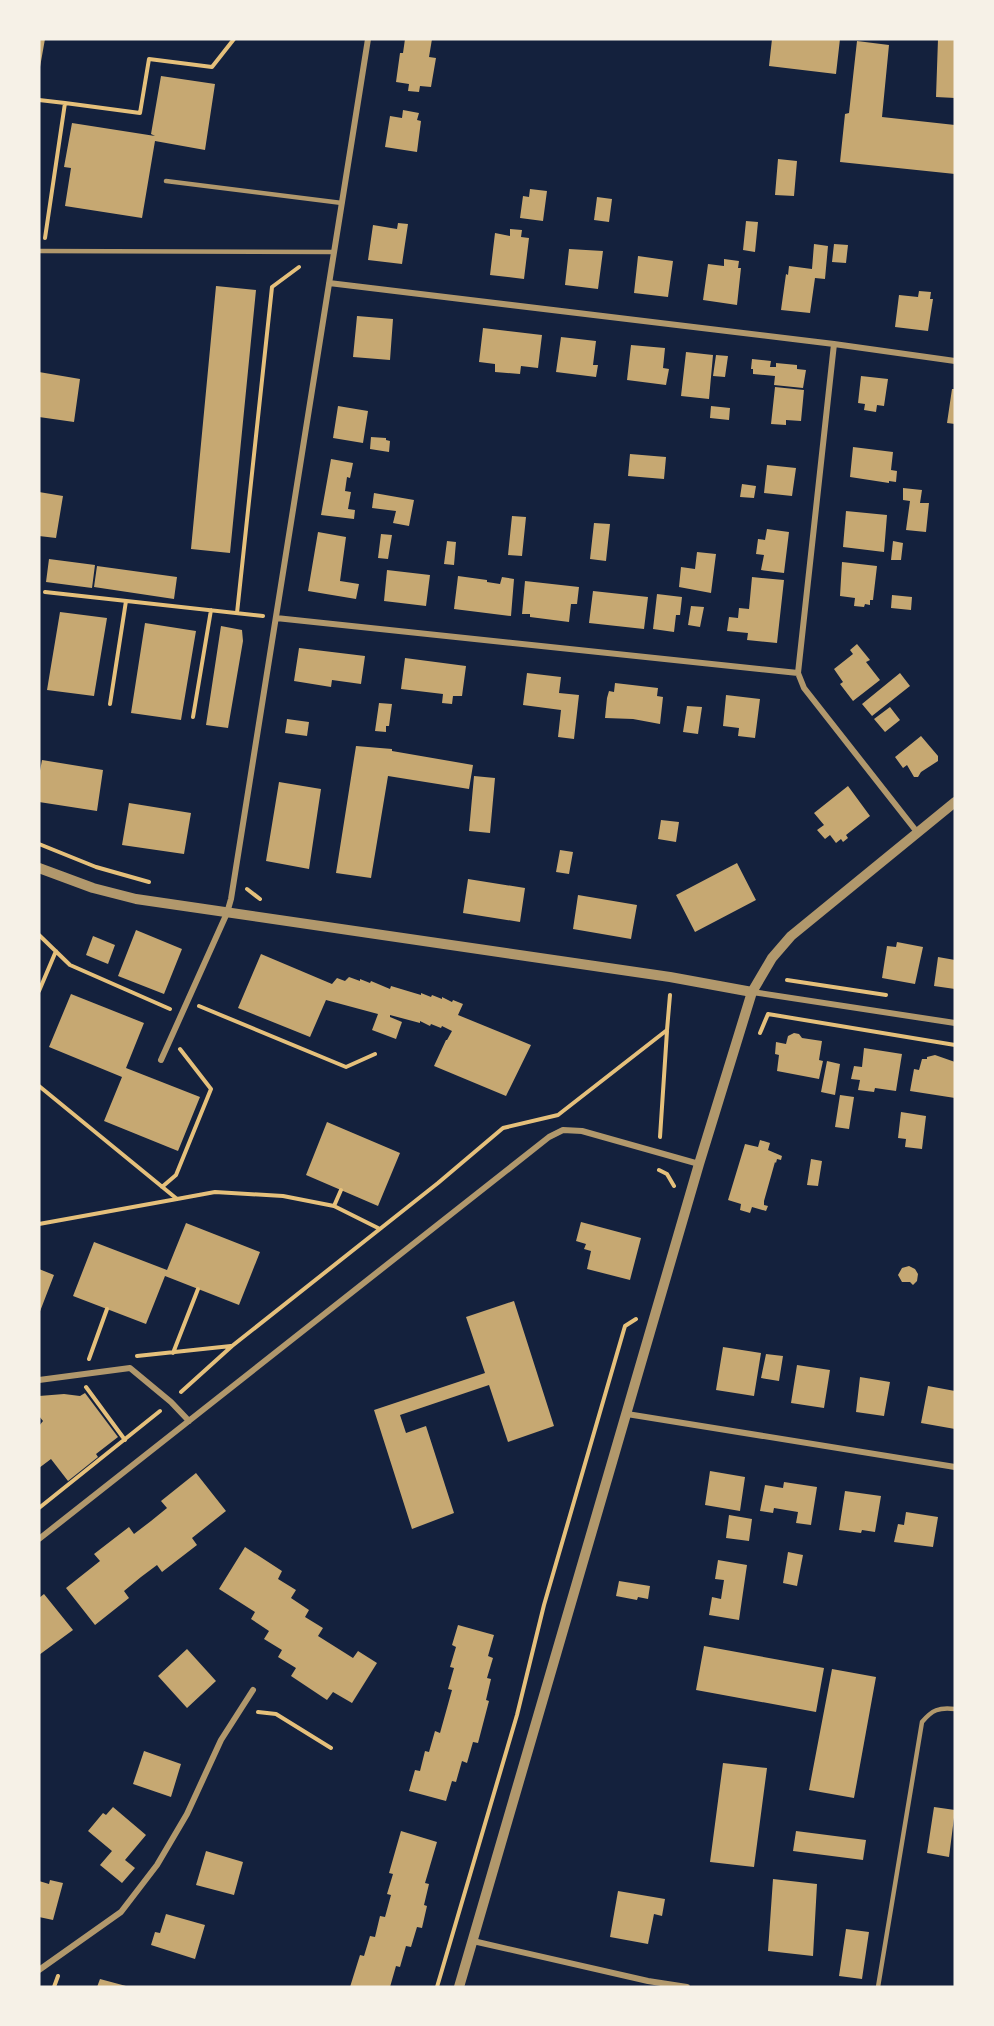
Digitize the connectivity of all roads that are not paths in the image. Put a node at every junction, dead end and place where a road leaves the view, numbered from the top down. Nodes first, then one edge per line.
1 (368, 39) edge
2 (166, 181) dead end
3 (342, 203) junction
4 (41, 251) edge
5 (334, 252) junction
6 (329, 283) junction
7 (834, 344) junction
8 (955, 361) edge
9 (276, 618) junction
10 (798, 673) junction
11 (955, 802) edge
12 (917, 832) junction
13 (39, 868) edge
14 (227, 912) junction
15 (752, 992) junction
16 (955, 1023) edge
17 (161, 1060) dead end
18 (699, 1164) junction
19 (39, 1380) edge
20 (627, 1414) junction
21 (189, 1421) junction
22 (955, 1467) edge
23 (39, 1539) edge
24 (253, 1690) dead end
25 (955, 1708) edge
26 (473, 1941) junction
27 (39, 1970) edge
28 (647, 1984) edge
29 (459, 1987) edge
30 (687, 1987) edge
31 (878, 1987) edge

1 - 3 street
2 - 3 lane
3 - 5 street
4 - 5 lane
5 - 6 street
6 - 7 street
6 - 9 street
7 - 8 street
7 - 10 street
9 - 10 street
9 - 14 street
10 - 12 street
11 - 12 street
12 - 15 street
13 - 14 street
14 - 15 street
14 - 17 street
15 - 16 street
15 - 18 street
18 - 20 street
18 - 21 street
19 - 21 street
20 - 22 street
20 - 26 street
21 - 23 street
24 - 27 street
25 - 31 lane
26 - 28 street
26 - 29 street
28 - 30 street

